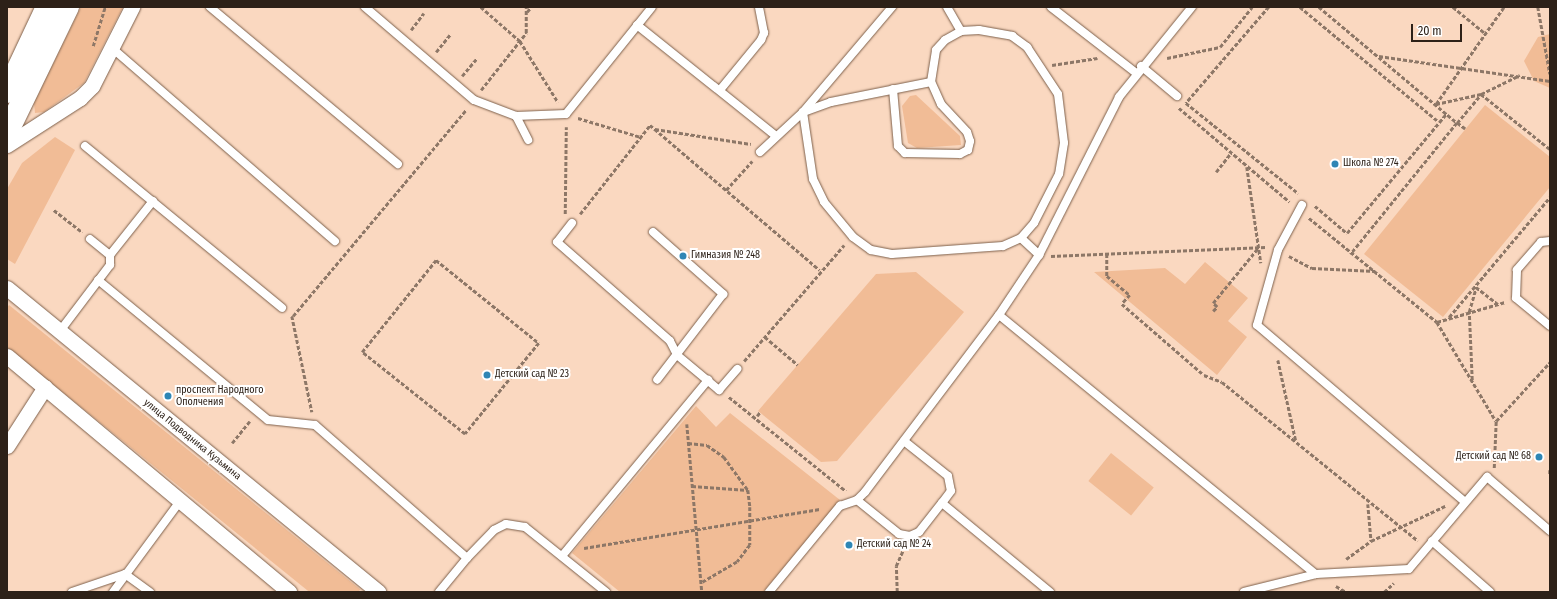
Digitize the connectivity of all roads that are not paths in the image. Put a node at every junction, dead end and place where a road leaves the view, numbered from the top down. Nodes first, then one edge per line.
1 (47, 7) edge
2 (68, 7) edge
3 (132, 7) edge
4 (210, 7) edge
5 (365, 7) edge
6 (652, 7) edge
7 (759, 7) edge
8 (947, 7) edge
9 (1051, 7) edge
10 (1192, 7) edge
11 (885, 9) edge
12 (637, 25) junction
13 (961, 31) junction
14 (112, 48) junction
15 (1142, 66) junction
16 (1136, 73) junction
17 (930, 82) junction
18 (893, 89) junction
19 (720, 90) junction
20 (7, 92) edge
21 (1174, 99) road end
22 (803, 112) junction
23 (516, 116) junction
24 (7, 133) edge
25 (775, 135) junction
26 (528, 140) dead end
27 (7, 145) edge
28 (85, 146) dead end
29 (761, 151) road end
30 (398, 164) dead end
31 (153, 201) junction
32 (1300, 207) road end
33 (572, 223) road end
34 (653, 232) dead end
35 (1021, 238) junction
36 (90, 239) road end
37 (335, 241) dead end
38 (1550, 241) edge
39 (110, 255) junction
40 (1040, 255) junction
41 (98, 280) junction
42 (7, 288) edge
43 (282, 308) dead end
44 (999, 315) junction
45 (1550, 326) edge
46 (60, 331) junction
47 (677, 355) junction
48 (7, 356) edge
49 (737, 369) road end
50 (657, 380) dead end
51 (708, 380) junction
52 (45, 387) junction
53 (904, 441) junction
54 (7, 446) edge
55 (857, 500) junction
56 (180, 501) junction
57 (1464, 501) junction
58 (942, 503) junction
59 (1550, 531) edge
60 (1432, 542) junction
61 (564, 554) junction
62 (467, 558) junction
63 (125, 574) junction
64 (1316, 574) junction
65 (72, 592) edge
66 (113, 592) edge
67 (150, 592) edge
68 (289, 592) edge
69 (378, 592) edge
70 (439, 592) edge
71 (606, 592) edge
72 (769, 592) edge
73 (1050, 592) edge
74 (1244, 592) edge
75 (1490, 592) edge

1 - 20 main road
2 - 24 main road
3 - 14 street
4 - 30 lane
5 - 23 lane
6 - 12 lane
7 - 19 lane
8 - 13 lane
9 - 16 lane
10 - 15 lane
11 - 22 lane
12 - 19 lane
12 - 23 lane
13 - 17 lane
13 - 35 lane
14 - 27 street
14 - 37 lane
15 - 16 lane
15 - 21 lane
16 - 40 lane
17 - 18 lane
17 - 18 lane
18 - 22 lane
19 - 25 lane
22 - 25 lane
22 - 35 lane
23 - 26 lane
25 - 29 lane
28 - 31 lane
31 - 39 lane
31 - 43 lane
32 - 57 lane
33 - 47 lane
34 - 47 lane
35 - 40 lane
36 - 39 lane
38 - 45 lane
39 - 41 lane
40 - 44 lane
41 - 46 lane
41 - 62 lane
42 - 46 street, улица Подводника Кузьмина
44 - 53 lane
44 - 64 lane
46 - 69 street, улица Подводника Кузьмина
47 - 50 lane
47 - 51 lane
48 - 52 street
49 - 51 lane
51 - 61 lane
52 - 54 street
52 - 56 street
53 - 55 lane
53 - 58 lane
55 - 58 lane
55 - 72 lane
56 - 63 lane
56 - 68 street
57 - 59 lane
57 - 60 lane
58 - 73 lane
60 - 64 lane
60 - 75 lane
61 - 62 lane
61 - 71 lane
62 - 70 lane
63 - 65 lane
63 - 66 lane
63 - 67 lane
64 - 74 lane

